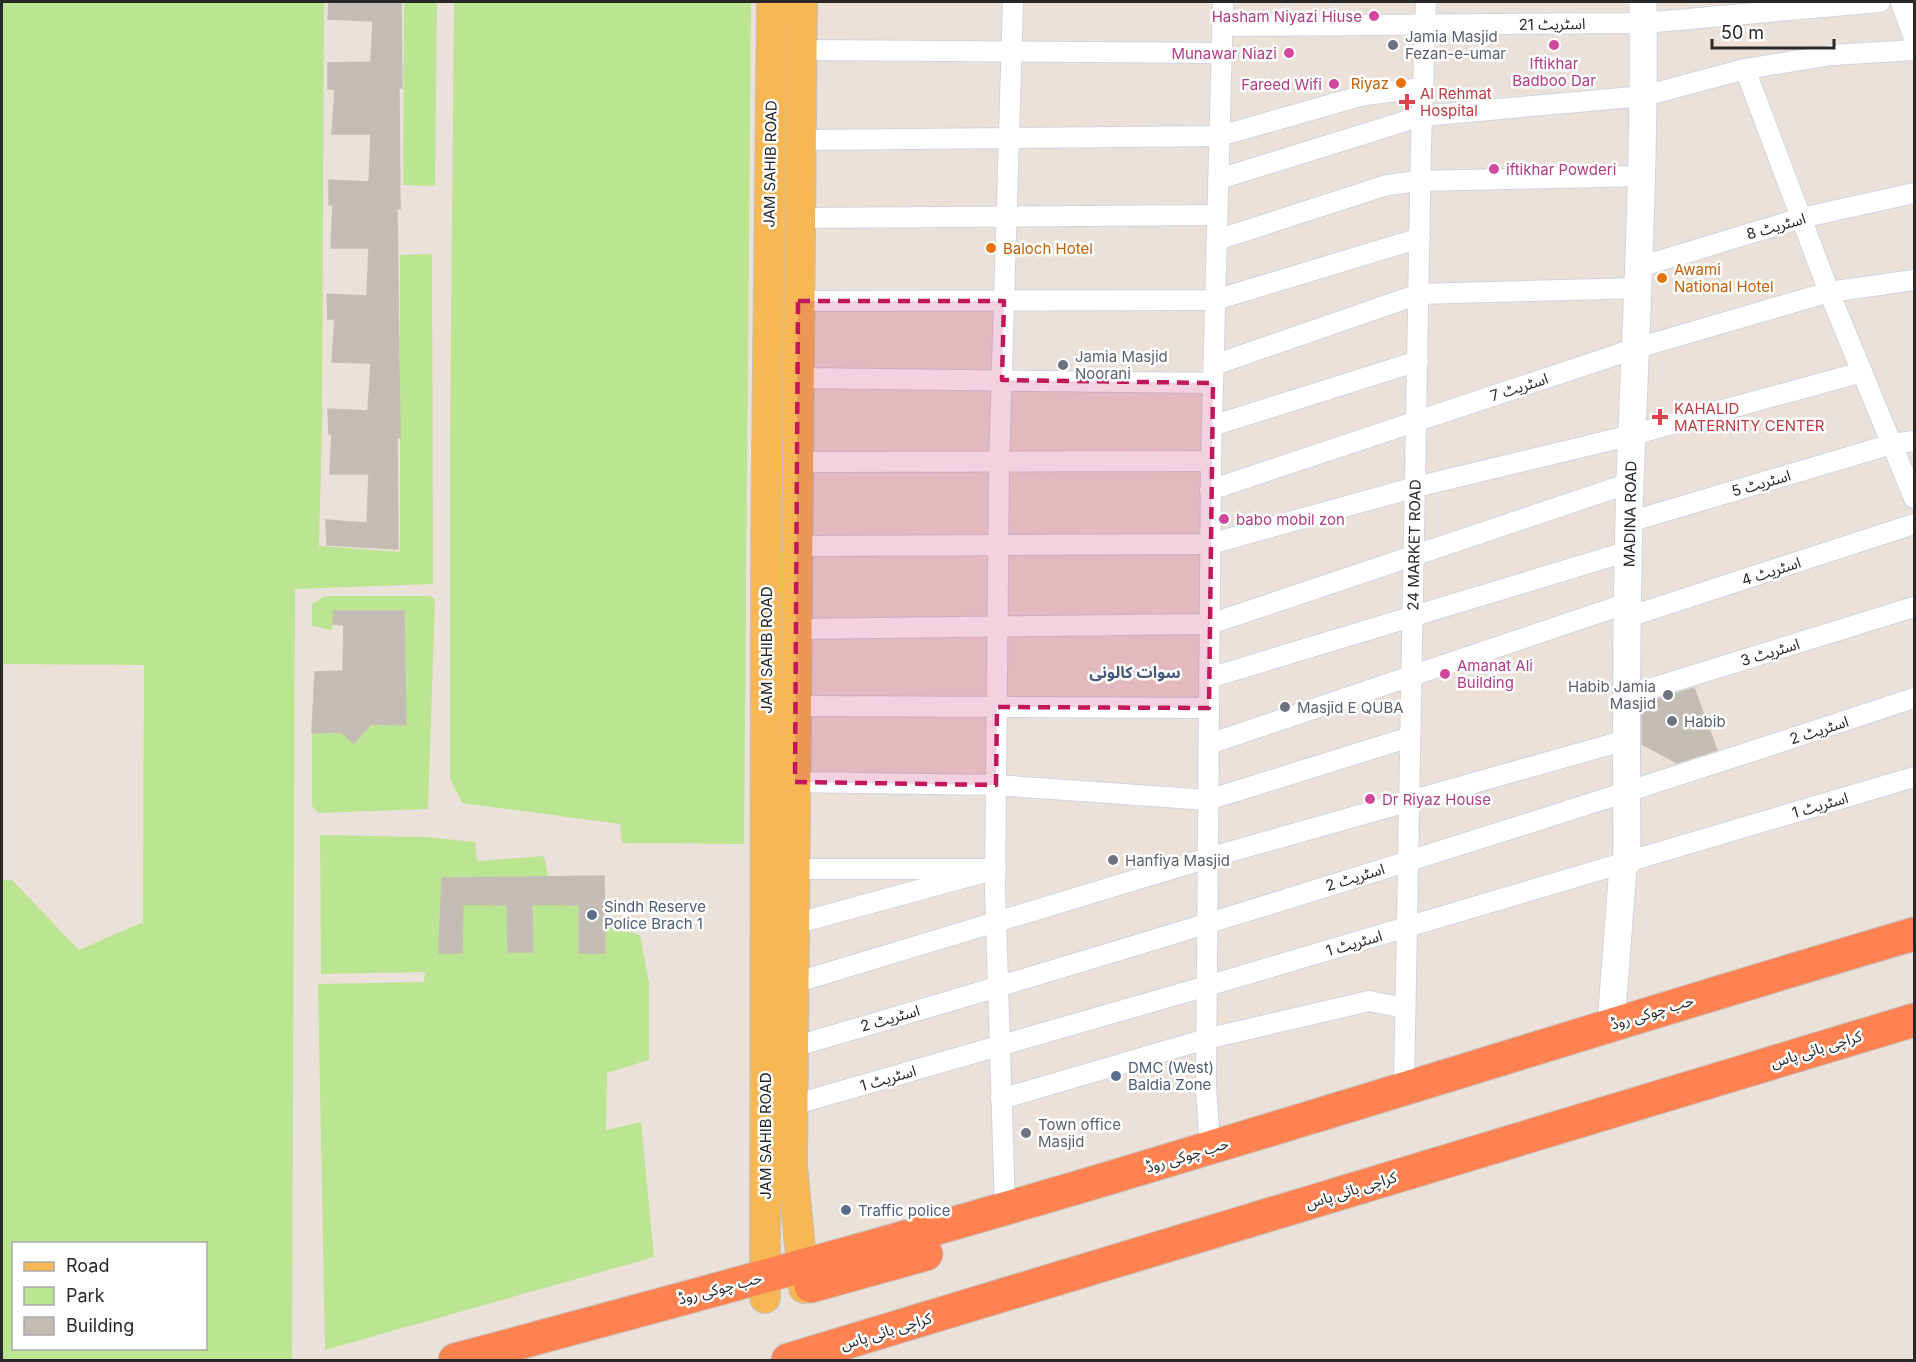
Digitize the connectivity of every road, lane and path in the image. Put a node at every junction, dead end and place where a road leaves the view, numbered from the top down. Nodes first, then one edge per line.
1 (772, 2) edge
2 (802, 2) edge
3 (1013, 2) edge
4 (1222, 2) edge
5 (1426, 2) edge
6 (1880, 2) edge
7 (1901, 2) edge
8 (1643, 12) edge
9 (1426, 25) junction
10 (1222, 26) junction
11 (1914, 38) edge
12 (801, 50) junction
13 (1914, 50) edge
14 (1013, 51) junction
15 (1222, 53) junction
16 (1745, 69) junction
17 (1423, 88) junction
18 (1644, 96) junction
19 (1422, 116) junction
20 (1220, 136) junction
21 (1010, 137) junction
22 (800, 140) junction
23 (1642, 176) junction
24 (1219, 179) junction
25 (1420, 181) junction
26 (1914, 193) edge
27 (1218, 215) junction
28 (1007, 217) junction
29 (799, 218) junction
30 (1801, 218) junction
31 (1420, 238) junction
32 (1217, 240) junction
33 (1639, 278) junction
34 (1914, 280) edge
35 (1829, 292) junction
36 (1419, 294) junction
37 (1215, 300) junction
38 (798, 301) junction
39 (1005, 301) junction
40 (1636, 348) junction
41 (1418, 361) junction
42 (1862, 372) junction
43 (1214, 374) junction
44 (798, 378) junction
45 (1002, 380) junction
46 (1417, 421) junction
47 (1212, 426) junction
48 (1632, 435) junction
49 (1914, 441) edge
50 (1892, 444) junction
51 (1211, 461) junction
52 (797, 462) junction
53 (999, 462) junction
54 (1630, 483) junction
55 (1416, 487) junction
56 (1210, 490) junction
57 (1914, 498) edge
58 (1629, 522) junction
59 (1914, 525) edge
60 (1210, 544) junction
61 (998, 545) junction
62 (796, 546) junction
63 (1629, 551) junction
64 (1414, 555) junction
65 (1914, 607) edge
66 (1628, 610) junction
67 (1413, 616) junction
68 (1210, 624) junction
69 (998, 626) junction
70 (796, 629) junction
71 (1412, 676) junction
72 (1209, 678) junction
73 (1626, 696) junction
74 (1914, 698) edge
75 (795, 706) junction
76 (997, 707) junction
77 (1209, 708) junction
78 (1410, 737) junction
79 (1626, 740) junction
80 (1209, 744) junction
81 (1914, 777) edge
82 (795, 782) junction
83 (996, 785) junction
84 (1626, 793) junction
85 (1208, 800) junction
86 (1409, 801) junction
87 (1208, 858) junction
88 (1407, 861) junction
89 (1627, 862) junction
90 (795, 869) junction
91 (996, 869) junction
92 (996, 922) junction
93 (1207, 923) junction
94 (794, 924) junction
95 (1406, 927) junction
96 (1914, 934) edge
97 (1914, 952) edge
98 (794, 983) junction
99 (1207, 986) junction
100 (998, 987) junction
101 (1405, 1008) junction
102 (1914, 1020) edge
103 (1611, 1025) junction
104 (1206, 1039) junction
105 (1000, 1046) junction
106 (793, 1047) junction
107 (1404, 1088) junction
108 (1001, 1099) junction
109 (793, 1106) junction
110 (1210, 1148) junction
111 (778, 1165) junction
112 (1005, 1208) junction
113 (803, 1277) junction
114 (765, 1287) junction
115 (455, 1360) edge
116 (532, 1360) edge
117 (788, 1360) edge

1 - 111 main road, JAM SAHIB ROAD
2 - 12 main road, JAM SAHIB ROAD
3 - 14 street
4 - 10 street
5 - 9 street, 24 MARKET ROAD
6 - 8 street, اسٹریٹ 21
7 - 11 street
8 - 9 street, اسٹریٹ 21
8 - 18 street, MADINA ROAD
9 - 10 street, اسٹریٹ 21
9 - 17 street, 24 MARKET ROAD
10 - 15 street
12 - 14 street
12 - 22 main road, JAM SAHIB ROAD
13 - 16 street
14 - 15 street
14 - 21 street
15 - 20 street
16 - 18 street
16 - 30 street
17 - 19 street, 24 MARKET ROAD
17 - 20 street
18 - 19 street
18 - 23 street, MADINA ROAD
19 - 24 street
19 - 25 street, 24 MARKET ROAD
20 - 21 street
20 - 24 street
21 - 22 street
21 - 28 street
22 - 29 main road, JAM SAHIB ROAD
23 - 25 street
23 - 33 street, MADINA ROAD
24 - 27 street
25 - 31 street, 24 MARKET ROAD
25 - 32 street
26 - 30 street, اسٹریٹ 8
27 - 28 street
27 - 32 street
28 - 29 street
28 - 39 street
29 - 38 main road, JAM SAHIB ROAD
30 - 33 street, اسٹریٹ 8
30 - 35 street
31 - 36 street, 24 MARKET ROAD
31 - 37 street
32 - 37 street
33 - 36 street, اسٹریٹ 8
33 - 40 street, MADINA ROAD
34 - 35 street, اسٹریٹ 7
35 - 40 street, اسٹریٹ 7
35 - 42 street
36 - 41 street, 24 MARKET ROAD
36 - 43 street, اسٹریٹ 8
37 - 39 street
37 - 43 street
38 - 39 street
38 - 44 main road, JAM SAHIB ROAD
39 - 45 street
40 - 46 street, اسٹریٹ 7
40 - 48 street, MADINA ROAD
41 - 46 street, 24 MARKET ROAD
41 - 47 street
42 - 48 street
42 - 50 street
43 - 45 street, اسٹریٹ 8
43 - 47 street
44 - 45 street, اسٹریٹ 8
44 - 52 main road, JAM SAHIB ROAD
45 - 53 street
46 - 55 street, 24 MARKET ROAD
46 - 56 street, اسٹریٹ 7
47 - 51 street
48 - 54 street, MADINA ROAD
48 - 55 street
49 - 50 street, اسٹریٹ 5
50 - 57 street
50 - 58 street, اسٹریٹ 5
51 - 53 street
51 - 56 street
52 - 53 street
52 - 62 main road, JAM SAHIB ROAD
53 - 61 street
54 - 58 street, MADINA ROAD
54 - 64 street
55 - 60 street
55 - 64 street, 24 MARKET ROAD
56 - 60 street
58 - 63 street, MADINA ROAD
59 - 66 street, اسٹریٹ 4
60 - 61 street
60 - 68 street
61 - 62 street
61 - 69 street
62 - 70 main road, JAM SAHIB ROAD
63 - 66 street, MADINA ROAD
63 - 67 street
64 - 67 street, 24 MARKET ROAD
64 - 68 street
65 - 73 street, اسٹریٹ 3
66 - 71 street, اسٹریٹ 4
66 - 73 street, MADINA ROAD
67 - 71 street, 24 MARKET ROAD
67 - 72 street
68 - 69 street
68 - 72 street
69 - 70 street
69 - 76 street
70 - 75 main road, JAM SAHIB ROAD
71 - 78 street, 24 MARKET ROAD
71 - 80 street, اسٹریٹ 4
72 - 77 street
73 - 79 street, MADINA ROAD
74 - 84 street, اسٹریٹ 2
75 - 76 street
75 - 82 main road, JAM SAHIB ROAD
76 - 77 street
76 - 83 street
77 - 80 street
78 - 85 street
78 - 86 street, 24 MARKET ROAD
79 - 84 street, MADINA ROAD
79 - 86 street
80 - 85 street
81 - 89 street, اسٹریٹ 1
82 - 83 street
82 - 90 main road, JAM SAHIB ROAD
83 - 85 street
83 - 91 street
84 - 88 street, اسٹریٹ 2
84 - 89 street, MADINA ROAD
85 - 87 street
86 - 87 street
86 - 88 street, 24 MARKET ROAD
87 - 92 street
87 - 93 street
88 - 93 street, اسٹریٹ 2
88 - 95 street, 24 MARKET ROAD
89 - 95 street, اسٹریٹ 1
89 - 103 street, MADINA ROAD
90 - 91 street
90 - 94 main road, JAM SAHIB ROAD
91 - 92 street
91 - 94 street
92 - 98 street
92 - 100 street
93 - 99 street
93 - 100 street, اسٹریٹ 2
94 - 98 main road, JAM SAHIB ROAD
95 - 99 street, اسٹریٹ 1
95 - 101 street, 24 MARKET ROAD
96 - 103 highway, حب چوکی روڈ
97 - 113 highway, حب چوکی روڈ
98 - 106 main road, JAM SAHIB ROAD
99 - 104 street
99 - 105 street, اسٹریٹ 1
100 - 105 street
100 - 106 street, اسٹریٹ 2
101 - 104 street
101 - 107 street, 24 MARKET ROAD
102 - 117 highway, کراچی بائی پاس
103 - 107 highway, حب چوکی روڈ
104 - 108 street
104 - 110 street
105 - 108 street
105 - 109 street, اسٹریٹ 1
106 - 109 main road, JAM SAHIB ROAD
107 - 110 highway, حب چوکی روڈ
108 - 112 street
109 - 111 main road, JAM SAHIB ROAD
110 - 112 highway, حب چوکی روڈ
111 - 113 main road, JAM SAHIB ROAD
111 - 114 main road, JAM SAHIB ROAD
112 - 113 highway, حب چوکی روڈ
113 - 114 highway, حب چوکی روڈ
114 - 115 highway, حب چوکی روڈ
114 - 116 highway, حب چوکی روڈ

